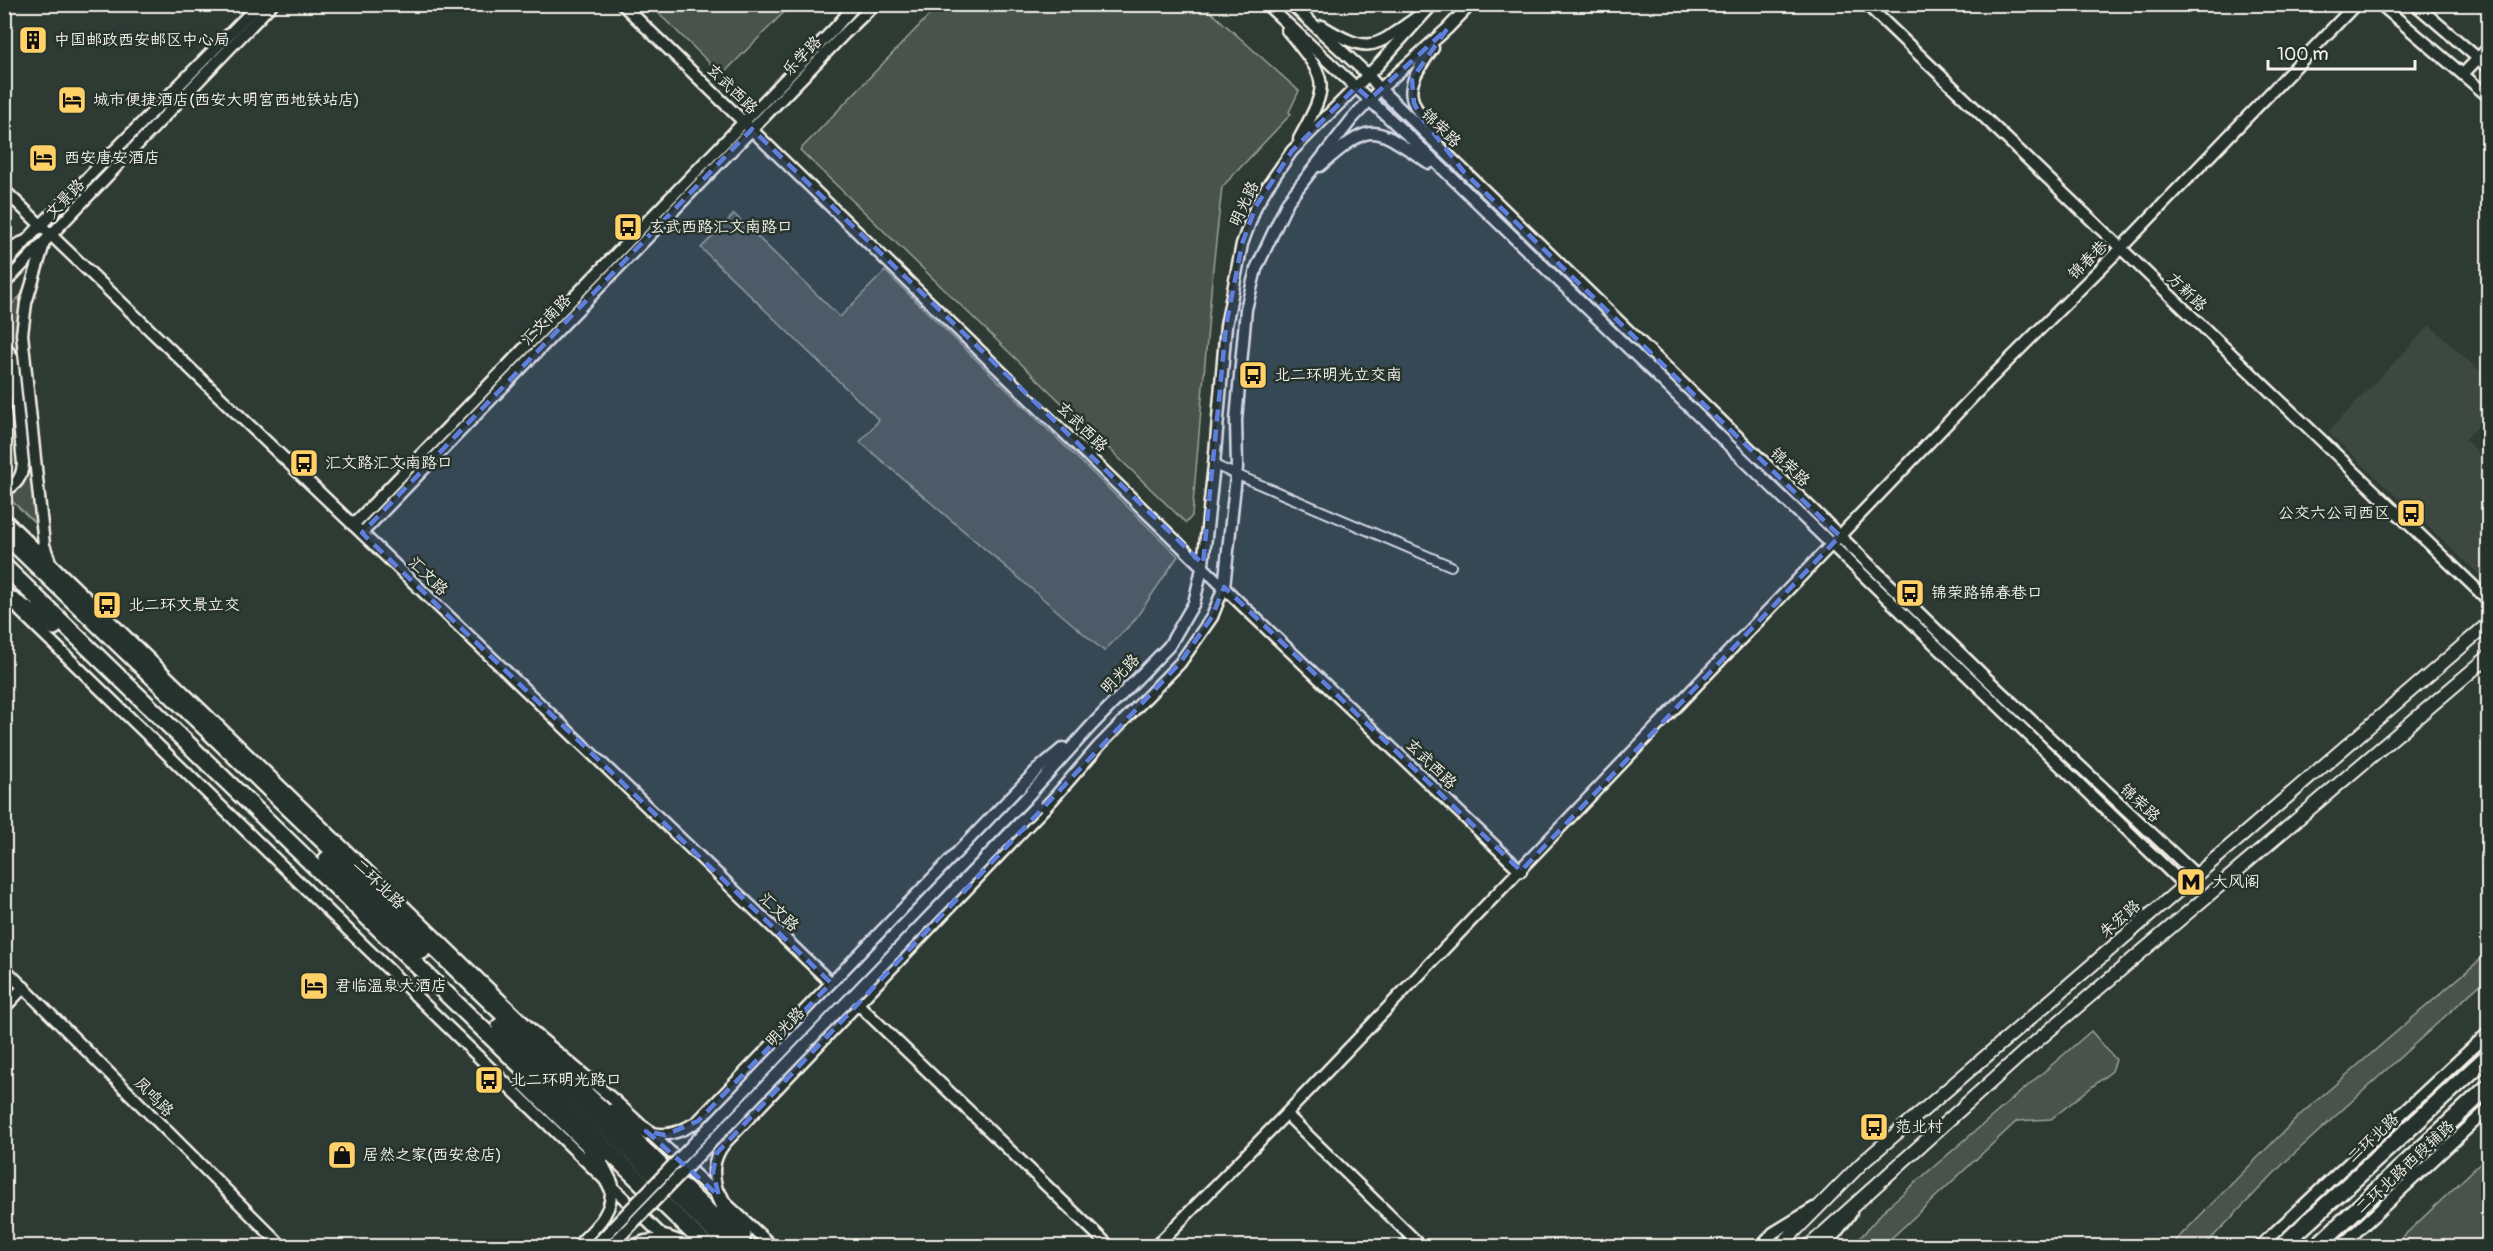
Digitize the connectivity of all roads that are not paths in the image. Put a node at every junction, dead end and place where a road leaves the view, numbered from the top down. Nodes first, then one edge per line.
1 (259, 4) edge
2 (272, 4) edge
3 (622, 4) edge
4 (856, 4) edge
5 (875, 4) edge
6 (1266, 4) edge
7 (1291, 4) edge
8 (1471, 4) edge
9 (1866, 4) edge
10 (2355, 4) edge
11 (2380, 4) edge
12 (2415, 4) edge
13 (1432, 5) edge
14 (1302, 15) junction
15 (1447, 29) junction
16 (2488, 48) edge
17 (2479, 58) junction
18 (2488, 67) edge
19 (2463, 74) junction
20 (1368, 75) junction
21 (1356, 87) junction
22 (1380, 89) junction
23 (2488, 96) edge
24 (1370, 99) junction
25 (748, 126) junction
26 (1292, 151) junction
27 (1464, 172) junction
28 (1451, 177) junction
29 (1304, 180) junction
30 (4, 190) edge
31 (40, 226) junction
32 (50, 236) junction
33 (29, 239) junction
34 (2120, 249) junction
35 (4, 251) edge
36 (4, 266) edge
37 (4, 284) edge
38 (4, 344) edge
39 (1214, 465) junction
40 (1237, 474) junction
41 (4, 490) edge
42 (4, 518) edge
43 (353, 525) junction
44 (362, 533) junction
45 (4, 534) edge
46 (1840, 536) junction
47 (1832, 545) junction
48 (4, 548) edge
49 (51, 562) junction
50 (1203, 564) junction
51 (4, 566) edge
52 (1451, 566) dead end
53 (4, 579) edge
54 (1224, 587) junction
55 (4, 596) edge
56 (74, 600) junction
57 (2488, 600) edge
58 (2488, 624) edge
59 (54, 627) junction
60 (2488, 657) edge
61 (1092, 725) junction
62 (1098, 747) junction
63 (235, 755) junction
64 (271, 804) junction
65 (310, 862) junction
66 (1521, 871) junction
67 (2196, 875) junction
68 (2184, 885) junction
69 (333, 897) junction
70 (356, 920) junction
71 (399, 937) junction
72 (446, 959) junction
73 (4, 968) edge
74 (831, 983) junction
75 (24, 987) junction
76 (858, 1004) junction
77 (4, 1008) edge
78 (2488, 1033) edge
79 (2488, 1056) edge
80 (568, 1076) junction
81 (2488, 1087) edge
82 (2488, 1109) edge
83 (1286, 1114) junction
84 (646, 1131) junction
85 (578, 1136) junction
86 (610, 1184) junction
87 (719, 1196) junction
88 (1819, 1204) junction
89 (1857, 1204) junction
90 (670, 1243) edge
91 (282, 1246) edge
92 (577, 1246) edge
93 (595, 1246) edge
94 (611, 1246) edge
95 (633, 1246) edge
96 (686, 1246) edge
97 (694, 1246) edge
98 (707, 1246) edge
99 (729, 1246) edge
100 (744, 1246) edge
101 (752, 1246) edge
102 (772, 1246) edge
103 (1109, 1246) edge
104 (1156, 1246) edge
105 (1421, 1246) edge
106 (1762, 1246) edge
107 (1780, 1246) edge
108 (1809, 1246) edge
109 (1826, 1246) edge
110 (2260, 1246) edge
111 (2282, 1246) edge
112 (2317, 1246) edge
113 (2341, 1246) edge

1 - 31 street, 文景路
2 - 32 street, 文景路
3 - 25 street, 玄武西路
4 - 25 street, 乐学路
5 - 25 street, 乐学路
6 - 21 street, 锦荣路
6 - 26 street
7 - 14 street
8 - 15 street, 明光路
9 - 34 street, 方新路
10 - 34 street, 锦春巷
11 - 19 street
12 - 17 street
13 - 14 street
13 - 20 street, 明光路
14 - 20 street, 锦荣路
15 - 22 street, 明光路
15 - 27 street
16 - 17 street
17 - 18 street
17 - 19 street
19 - 23 street
20 - 21 street, 明光路
20 - 22 street, 锦荣路
21 - 24 street, 锦荣路
21 - 26 street, 明光路
22 - 24 street, 明光路
22 - 27 street, 锦荣路
24 - 28 street, 锦荣路
24 - 29 street, 明光路
25 - 43 street, 汇文南路
25 - 44 street, 汇文南路
25 - 50 street, 玄武西路
26 - 39 street, 明光路
27 - 46 street, 锦荣路
28 - 29 street
28 - 47 street, 锦荣路
29 - 40 street, 明光路
30 - 31 street, 汇文路
31 - 32 street, 汇文路
31 - 33 street, 文景路
32 - 37 street, 文景路
32 - 43 street, 汇文路
32 - 49 street
33 - 35 street
33 - 36 street, 文景路
34 - 46 street, 锦春巷
34 - 57 street, 方新路
38 - 41 street
39 - 40 street
39 - 50 street, 明光路
40 - 52 street
40 - 54 street, 明光路
42 - 49 street
43 - 44 street, 汇文路
44 - 74 street, 汇文路
45 - 56 highway
46 - 47 street
46 - 67 street, 锦荣路
47 - 66 street
47 - 68 street, 锦荣路
48 - 64 highway, 二环北路
49 - 56 highway
49 - 84 street
50 - 54 street, 玄武西路
50 - 61 street, 明光路
51 - 65 highway, 二环北路
53 - 59 highway
54 - 62 street, 明光路
54 - 66 street, 玄武西路
55 - 59 highway
55 - 86 street
56 - 63 highway
58 - 67 main road, 朱宏路
59 - 69 highway
60 - 89 main road
61 - 74 street
61 - 93 street, 明光路, bridge
62 - 76 street, 明光路
62 - 94 street, 明光路, bridge
63 - 64 highway
63 - 72 highway
64 - 71 highway, 二环北路
65 - 69 highway
65 - 71 highway, 二环北路
66 - 83 street
67 - 68 main road, 朱宏路
68 - 88 main road, 朱宏路
69 - 70 highway
70 - 71 highway
70 - 85 highway
71 - 72 highway
71 - 98 highway, 二环北路
71 - 99 highway, 二环北路
72 - 80 highway
73 - 75 street, 凤鸣路
74 - 84 street
75 - 77 street
75 - 91 street, 凤鸣路
76 - 87 street, 明光路
76 - 103 street
78 - 110 street
79 - 111 highway, 二环北路
80 - 84 highway
80 - 100 highway
81 - 112 highway
82 - 113 street, 二环北路西段辅路
83 - 104 street
83 - 105 street
84 - 87 street
85 - 86 highway
85 - 97 highway
86 - 90 street
86 - 92 street
87 - 101 highway
87 - 102 street
88 - 106 street
88 - 107 main road, 朱宏路
89 - 108 main road
89 - 109 street
90 - 95 street
90 - 96 highway

